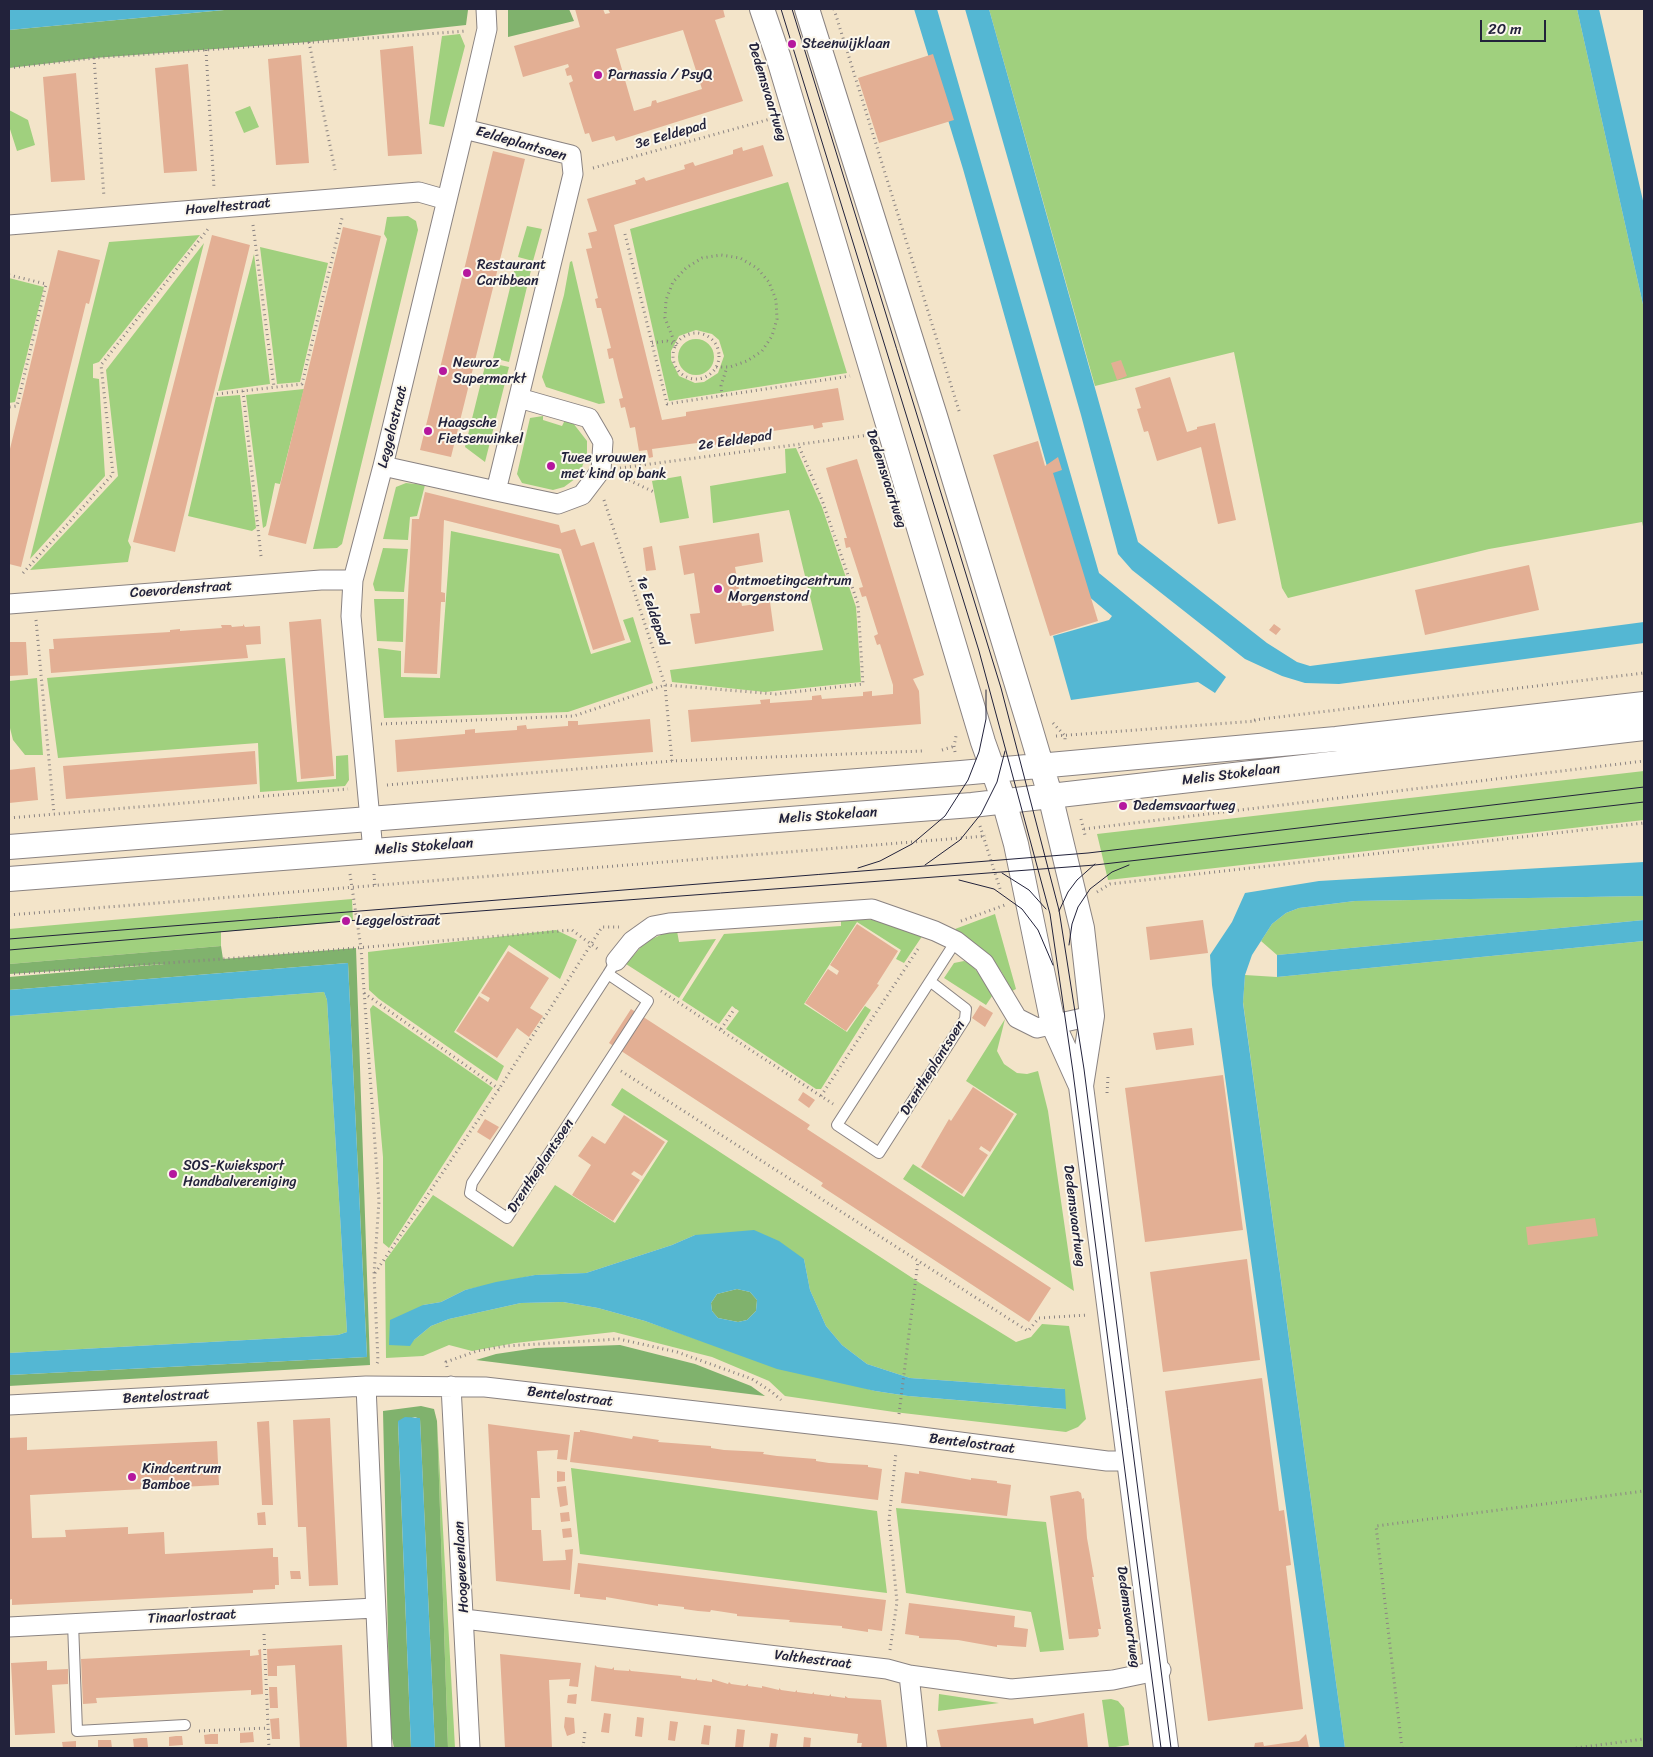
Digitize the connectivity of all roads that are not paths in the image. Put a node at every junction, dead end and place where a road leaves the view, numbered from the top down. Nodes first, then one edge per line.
1 (486, 9) edge
2 (762, 9) edge
3 (807, 9) edge
4 (464, 129) junction
5 (447, 200) junction
6 (9, 225) edge
7 (519, 398) junction
8 (383, 466) junction
9 (496, 491) junction
10 (353, 580) junction
11 (9, 604) edge
12 (1644, 704) edge
13 (1644, 728) edge
14 (1041, 765) junction
15 (992, 769) junction
16 (1050, 795) junction
17 (1004, 801) junction
18 (370, 818) junction
19 (9, 847) edge
20 (361, 851) junction
21 (9, 879) edge
22 (956, 941) junction
23 (612, 968) junction
24 (931, 982) junction
25 (1092, 1016) junction
26 (1053, 1024) junction
27 (1081, 1086) junction
28 (366, 1386) junction
29 (451, 1386) junction
30 (9, 1405) edge
31 (1129, 1461) junction
32 (375, 1608) junction
33 (464, 1619) junction
34 (73, 1623) junction
35 (9, 1627) edge
36 (1158, 1670) junction
37 (909, 1675) junction
38 (184, 1725) road end
39 (382, 1748) edge
40 (470, 1748) edge
41 (917, 1748) edge
42 (1166, 1748) edge

1 - 4 street, Leggelostraat
2 - 15 street, Dedemsvaartweg
3 - 14 street, Dedemsvaartweg
4 - 5 street, Leggelostraat
4 - 7 street, Eeldeplantsoen
5 - 6 street, Haveltestraat
5 - 8 street, Leggelostraat
7 - 9 street, Eeldeplantsoen
7 - 9 street
8 - 9 street
8 - 10 street, Leggelostraat
10 - 11 street, Coevordenstraat
10 - 18 street, Leggelostraat
12 - 14 street, Melis Stokelaan
13 - 16 street, Melis Stokelaan
14 - 15 street, Melis Stokelaan
14 - 16 street, Dedemsvaartweg
15 - 17 street, Dedemsvaartweg
15 - 18 street, Melis Stokelaan
16 - 17 street, Melis Stokelaan
16 - 25 street, Dedemsvaartweg
17 - 20 street, Melis Stokelaan
17 - 26 street, Dedemsvaartweg
18 - 19 street, Melis Stokelaan
18 - 20 street, Leggelostraat
20 - 21 street, Melis Stokelaan
22 - 23 street, Drentheplantsoen
22 - 24 lane
22 - 26 street, Drentheplantsoen
23 - 23 lane, Drentheplantsoen
24 - 24 lane, Drentheplantsoen
25 - 26 street, Drentheplantsoen
25 - 27 street, Dedemsvaartweg
26 - 27 street, Dedemsvaartweg
27 - 31 street, Dedemsvaartweg
28 - 29 street, Bentelostraat
28 - 30 street, Bentelostraat
28 - 32 street
29 - 31 street, Bentelostraat
29 - 33 street, Hoogeveenlaan
31 - 36 street, Dedemsvaartweg
32 - 34 street, Tinaarlostraat
32 - 39 street
33 - 37 street, Valthestraat
33 - 40 street, Hoogeveenlaan
34 - 35 street, Tinaarlostraat
34 - 38 lane
36 - 37 street, Valthestraat
36 - 42 street, Dedemsvaartweg
37 - 41 street

